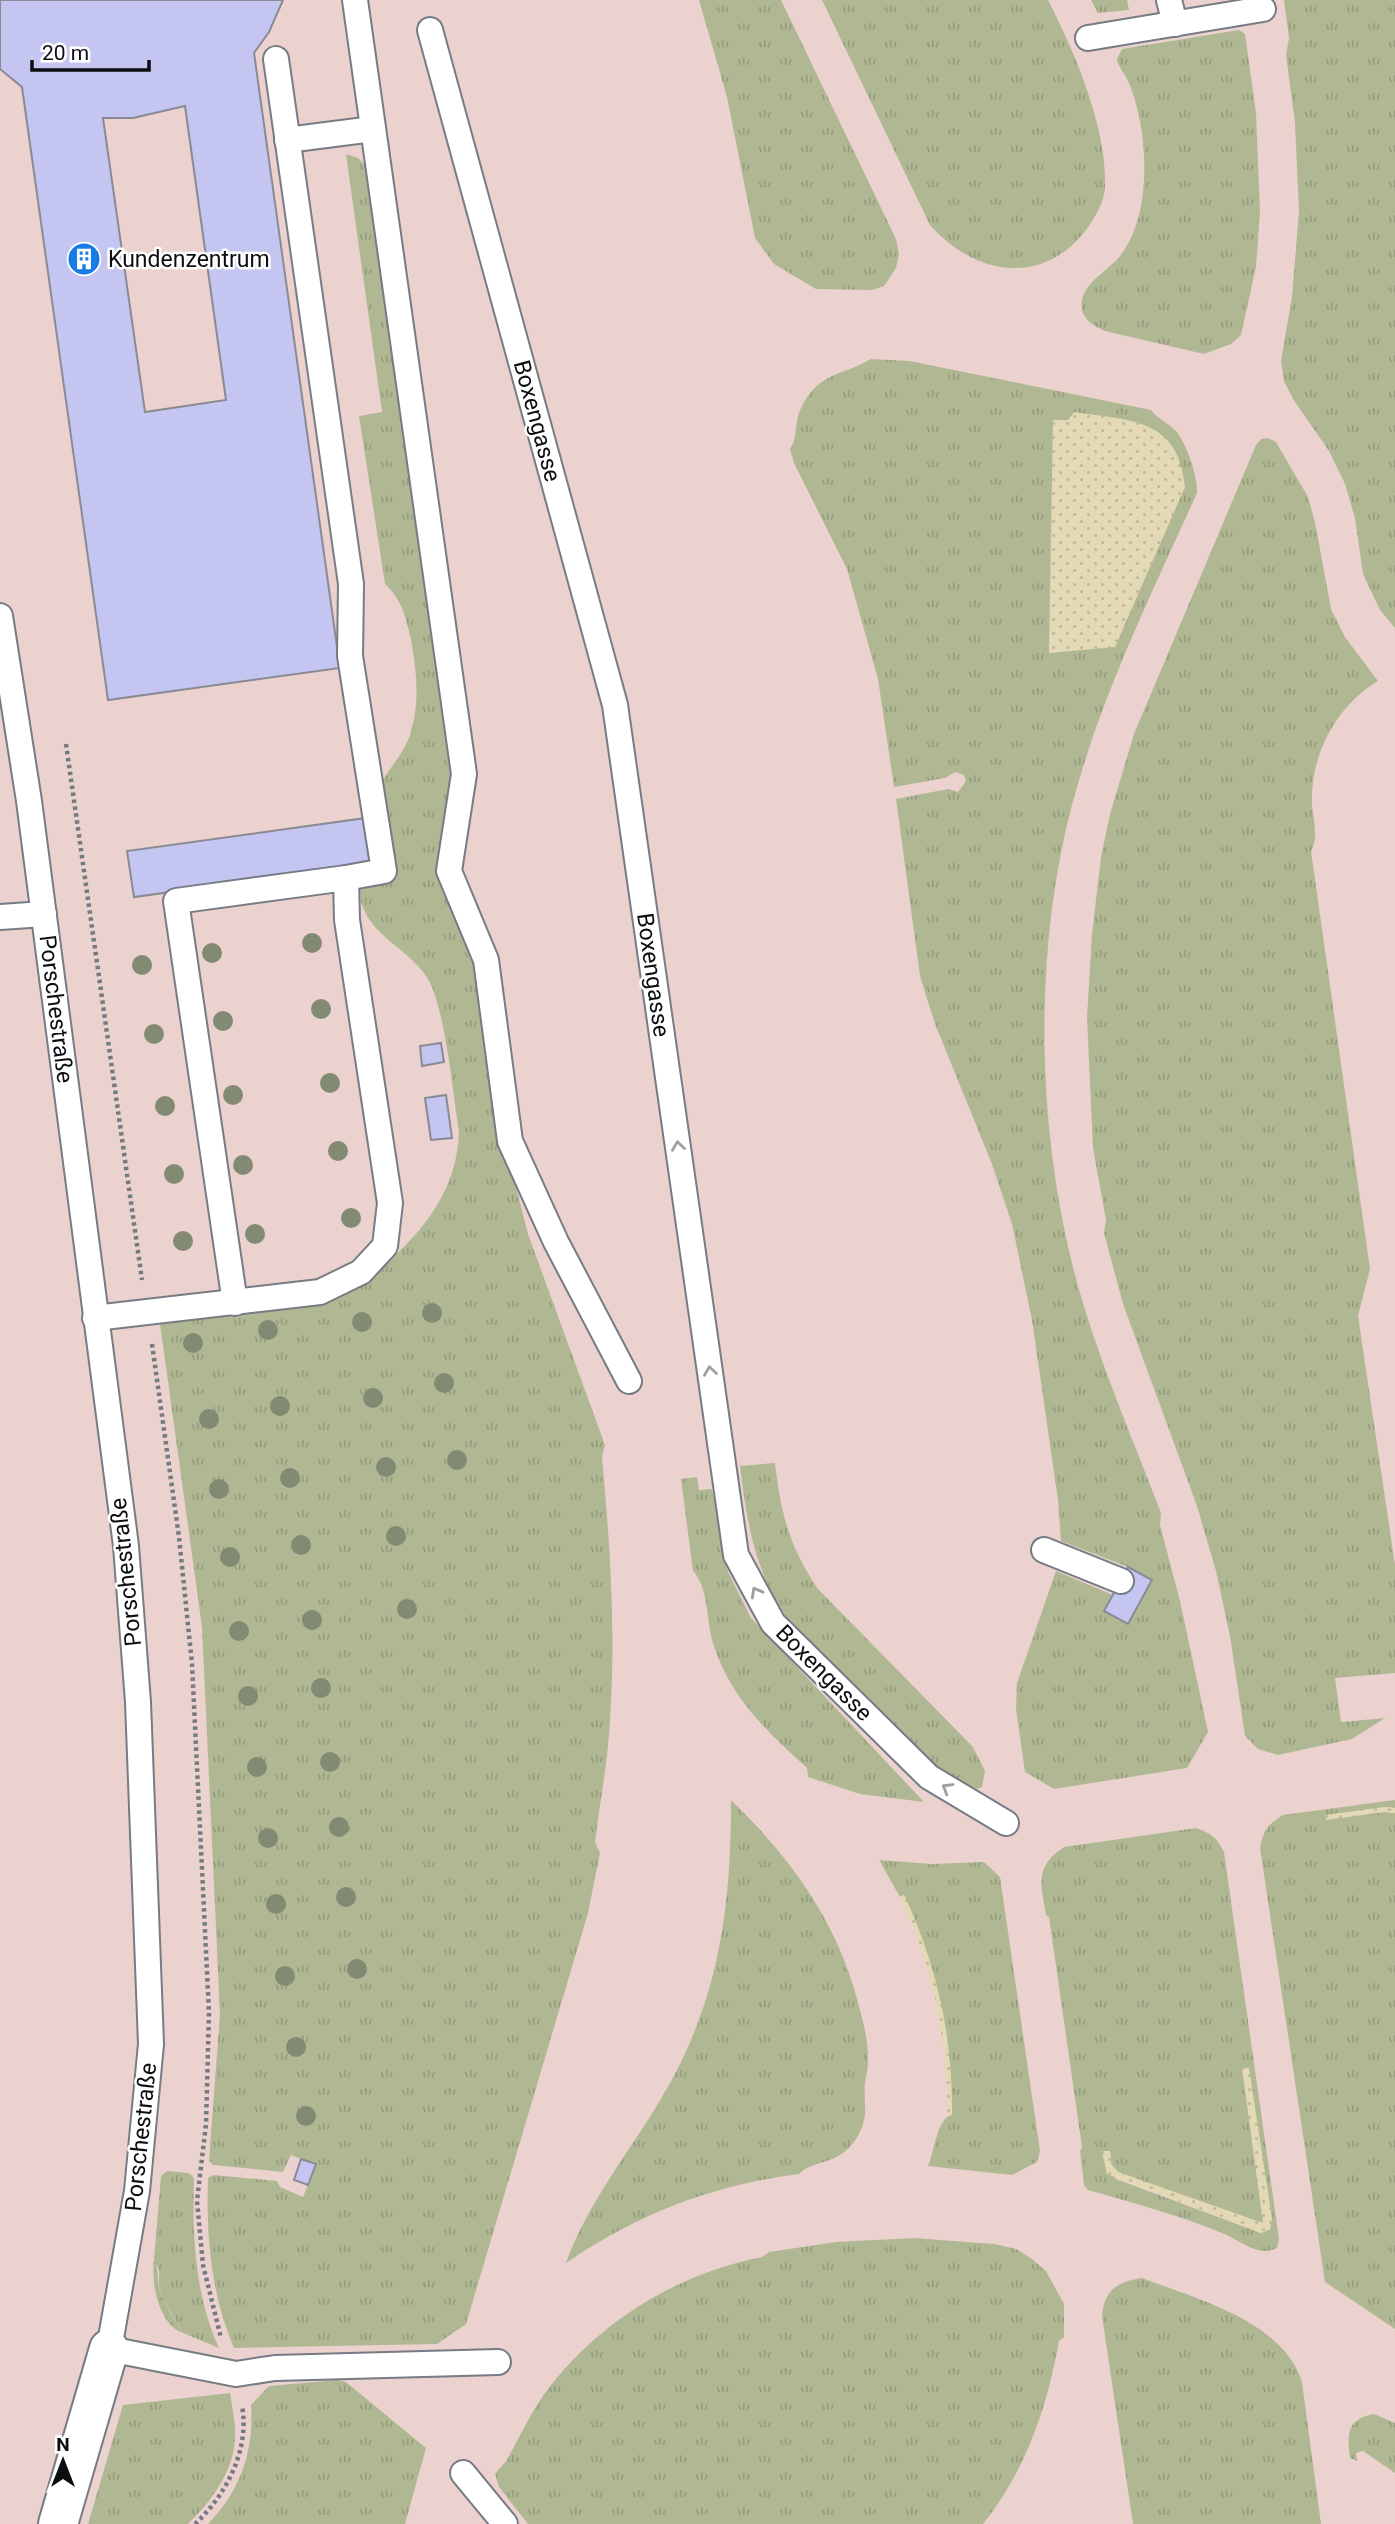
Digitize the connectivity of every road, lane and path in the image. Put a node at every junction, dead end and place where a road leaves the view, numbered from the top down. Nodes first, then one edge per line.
1 (355, 0) edge
2 (1169, 0) edge
3 (1263, 9) dead end
4 (1175, 24) junction
5 (430, 30) dead end
6 (1088, 38) dead end
7 (276, 59) dead end
8 (373, 129) junction
9 (288, 140) junction
10 (0, 616) edge
11 (346, 878) junction
12 (44, 914) junction
13 (0, 917) edge
14 (236, 1303) junction
15 (94, 1318) junction
16 (629, 1381) dead end
17 (1044, 1550) dead end
18 (1121, 1581) dead end
19 (1006, 1823) dead end
20 (108, 2349) junction
21 (498, 2361) dead end
22 (463, 2473) dead end
23 (58, 2524) edge
24 (505, 2524) edge

1 - 8 lane
2 - 4 lane
3 - 4 lane
4 - 6 lane
19 -> 5 lane, Boxengasse
7 - 9 lane
8 - 9 lane
8 - 16 lane
9 - 11 lane
10 - 12 lane, Porschestraße
11 - 14 lane
11 - 14 lane
12 - 13 lane
12 - 15 lane, Porschestraße
14 - 15 lane
15 - 20 lane, Porschestraße
17 - 18 lane
20 - 21 lane
20 - 23 street, Porschestraße
22 - 24 lane

